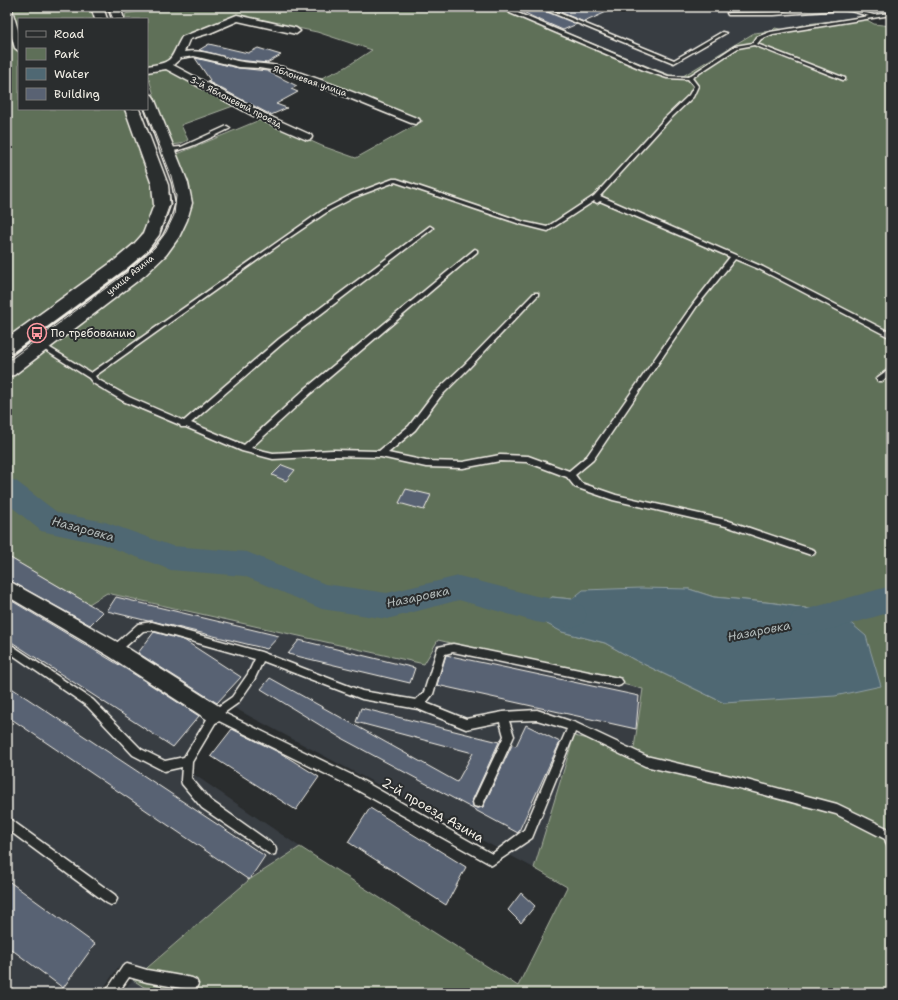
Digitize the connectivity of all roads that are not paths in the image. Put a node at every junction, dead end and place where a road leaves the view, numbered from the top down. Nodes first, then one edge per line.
1 (7, 7) edge
2 (98, 7) edge
3 (114, 7) edge
4 (509, 7) edge
5 (540, 7) edge
6 (728, 14) dead end
7 (891, 14) edge
8 (875, 17) junction
9 (101, 18) edge
10 (118, 18) edge
11 (296, 30) dead end
12 (724, 33) dead end
13 (754, 44) junction
14 (18, 45) edge
15 (178, 56) junction
16 (167, 66) junction
17 (148, 69) edge
18 (689, 78) junction
19 (843, 79) dead end
20 (148, 101) edge
21 (132, 110) edge
22 (415, 121) dead end
23 (227, 128) dead end
24 (307, 137) dead end
25 (166, 150) junction
26 (597, 199) junction
27 (430, 228) dead end
28 (475, 251) dead end
29 (734, 256) junction
30 (536, 294) dead end
31 (891, 336) edge
32 (40, 345) junction
33 (7, 348) edge
34 (7, 370) edge
35 (891, 371) edge
36 (91, 376) junction
37 (880, 379) dead end
38 (184, 425) junction
39 (245, 449) junction
40 (381, 454) junction
41 (570, 475) junction
42 (811, 552) dead end
43 (7, 587) edge
44 (7, 646) edge
45 (115, 650) junction
46 (261, 656) junction
47 (618, 682) dead end
48 (418, 705) junction
49 (215, 714) junction
50 (503, 717) junction
51 (572, 726) junction
52 (187, 760) junction
53 (478, 802) dead end
54 (9, 826) edge
55 (891, 841) edge
56 (271, 850) dead end
57 (111, 899) dead end
58 (192, 984) dead end
59 (111, 993) edge

1 - 14 street
2 - 9 street
3 - 10 street
4 - 18 lane
5 - 12 lane
6 - 8 lane
7 - 8 lane
8 - 13 lane
11 - 15 street
13 - 18 lane
13 - 19 lane
15 - 16 street
15 - 22 street, Яблоневая улица
16 - 17 street
16 - 24 street, 3-й Яблоневый проезд
18 - 26 lane
20 - 25 street, улица Азина
21 - 33 street, улица Азина
23 - 25 lane
25 - 32 street, улица Азина
26 - 29 lane
26 - 36 lane
27 - 38 lane
28 - 39 lane
29 - 31 lane
29 - 41 lane
30 - 40 lane
32 - 34 street, улица Азина
32 - 36 lane
35 - 37 lane
36 - 38 lane
38 - 39 lane
39 - 40 lane
40 - 41 lane
41 - 42 lane
43 - 45 street
44 - 52 lane
45 - 46 lane
45 - 49 street
46 - 48 lane
46 - 49 lane
47 - 48 lane
48 - 50 lane
49 - 51 lane, 2-й проезд Азина
49 - 52 lane
50 - 51 lane
50 - 53 lane
51 - 55 lane
52 - 56 lane
54 - 57 lane
58 - 59 lane

